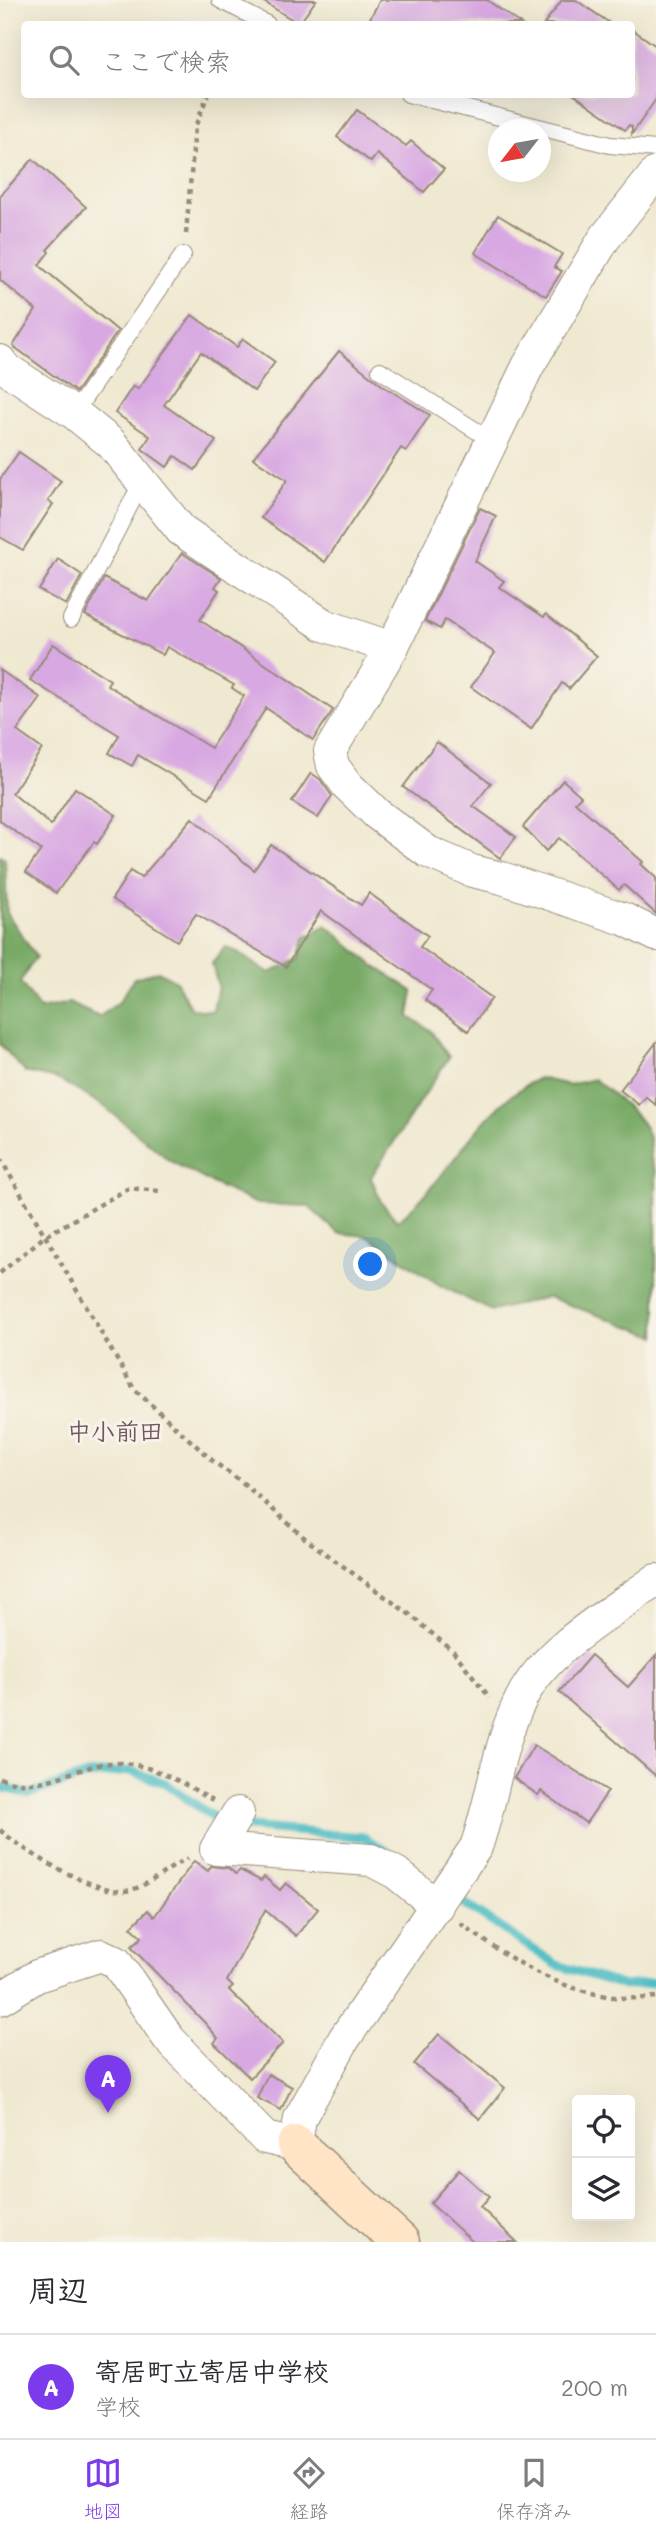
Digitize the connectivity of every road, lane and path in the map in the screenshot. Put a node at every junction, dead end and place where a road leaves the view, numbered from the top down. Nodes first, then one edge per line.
1 (220, 0) edge
2 (261, 21) edge
3 (206, 98) edge
4 (424, 98) edge
5 (656, 149) edge
6 (656, 173) edge
7 (183, 256) joint
8 (2, 367) edge
9 (380, 370) dead end
10 (74, 413) junction
11 (491, 440) junction
12 (142, 482) junction
13 (71, 619) dead end
14 (392, 648) junction
15 (656, 936) edge
16 (0, 1158) edge
17 (160, 1191) dead end
18 (46, 1236) junction
19 (0, 1273) edge
20 (656, 1580) edge
21 (509, 1733) junction
22 (0, 1778) edge
23 (238, 1814) joint
24 (0, 1830) edge
25 (216, 1849) junction
26 (437, 1906) junction
27 (656, 1997) edge
28 (0, 1999) edge
29 (296, 2145) junction
30 (400, 2242) edge

1 - 2 lane
3 - 7 path
4 - 5 lane
6 - 11 street
7 - 10 lane
8 - 10 street
9 - 11 lane
10 - 12 street
11 - 14 street
12 - 13 lane
12 - 14 street
14 - 15 street
16 - 18 path
17 - 18 path
18 - 19 path
18 - 21 path
20 - 21 street
21 - 26 street
22 - 23 path
23 - 25 street
24 - 25 path
25 - 26 street
26 - 27 path
26 - 29 street
28 - 29 street
29 - 30 street

